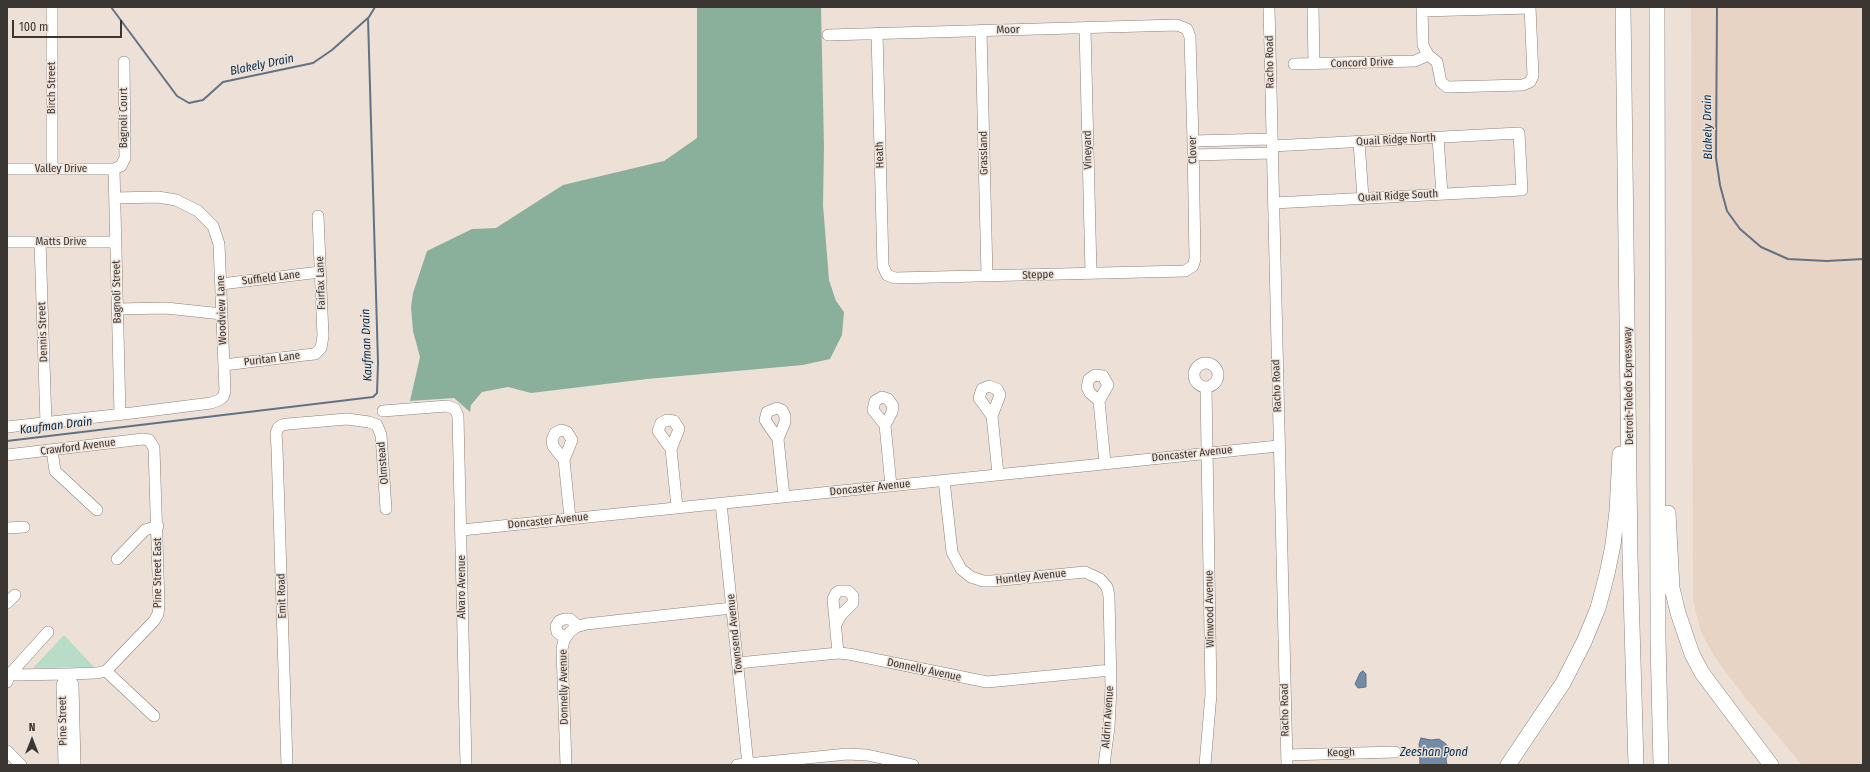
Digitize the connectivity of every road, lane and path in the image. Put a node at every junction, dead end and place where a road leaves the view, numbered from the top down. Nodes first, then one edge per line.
1 (52, 7) edge
2 (1269, 7) edge
3 (1313, 7) edge
4 (1530, 7) edge
5 (1623, 7) edge
6 (1657, 7) edge
7 (1422, 9) edge
8 (1085, 28) junction
9 (1187, 29) joint
10 (981, 30) junction
11 (877, 34) junction
12 (828, 35) dead end
13 (1428, 55) junction
14 (124, 62) dead end
15 (1294, 64) dead end
16 (1314, 64) junction
17 (1438, 138) junction
18 (1192, 141) junction
19 (1359, 142) junction
20 (1272, 146) junction
21 (1193, 155) junction
22 (7, 169) edge
23 (52, 169) junction
24 (114, 169) junction
25 (1522, 190) joint
26 (1442, 194) junction
27 (115, 198) junction
28 (1363, 198) junction
29 (1274, 203) junction
30 (318, 216) dead end
31 (7, 242) edge
32 (40, 242) junction
33 (116, 242) junction
34 (1627, 259) junction
35 (1190, 269) joint
36 (320, 272) junction
37 (1092, 273) junction
38 (887, 275) joint
39 (987, 276) junction
40 (221, 284) junction
41 (1658, 286) junction
42 (117, 309) junction
43 (222, 314) junction
44 (320, 350) joint
45 (224, 365) junction
46 (1206, 387) dead end
47 (1099, 401) dead end
48 (383, 411) dead end
49 (120, 415) junction
50 (992, 416) dead end
51 (46, 422) junction
52 (369, 422) joint
53 (885, 425) dead end
54 (7, 427) edge
55 (778, 439) dead end
56 (149, 440) joint
57 (1278, 446) junction
58 (671, 449) dead end
59 (52, 450) junction
60 (1207, 453) junction
61 (7, 455) edge
62 (564, 460) dead end
63 (1105, 463) junction
64 (998, 474) junction
65 (944, 480) junction
66 (891, 486) junction
67 (784, 496) junction
68 (721, 503) junction
69 (677, 507) junction
70 (386, 509) dead end
71 (97, 510) dead end
72 (570, 518) junction
73 (158, 526) junction
74 (24, 527) dead end
75 (7, 528) edge
76 (462, 530) junction
77 (117, 560) dead end
78 (15, 595) dead end
79 (7, 603) edge
80 (732, 608) junction
81 (836, 624) dead end
82 (578, 626) junction
83 (48, 632) dead end
84 (565, 638) junction
85 (838, 653) junction
86 (738, 663) junction
87 (1110, 670) junction
88 (106, 671) junction
89 (66, 674) junction
90 (8, 676) edge
91 (154, 716) dead end
92 (68, 725) junction
93 (7, 751) edge
94 (1395, 752) dead end
95 (1287, 760) edge
96 (898, 763) edge
97 (22, 765) edge
98 (64, 765) edge
99 (75, 765) edge
100 (287, 765) edge
101 (466, 765) edge
102 (566, 765) edge
103 (744, 765) edge
104 (913, 765) edge
105 (1104, 765) edge
106 (1205, 765) edge
107 (1508, 765) edge
108 (1636, 765) edge
109 (1661, 765) edge
110 (1771, 765) edge

1 - 23 street, Birch Street
2 - 20 street, Racho Road
3 - 16 street
4 - 7 street
4 - 13 street
5 - 34 highway, Detroit-Toledo Expressway
6 - 41 highway
7 - 13 street
8 - 9 street, Moor
8 - 10 street, Moor
8 - 37 street, Vineyard
9 - 18 street, Clover
10 - 11 street, Moor
10 - 39 street, Grassland
11 - 12 street, Moor
11 - 38 street, Heath
13 - 16 street, Concord Drive
14 - 24 street, Bagnoli Court
15 - 16 street, Concord Drive
17 - 19 street, Quail Ridge North
17 - 25 street, Quail Ridge North
17 - 26 street
18 - 20 street
18 - 21 street, Clover
19 - 20 street, Quail Ridge North
19 - 28 street
20 - 21 street
20 - 29 street, Racho Road
21 - 35 street, Clover
22 - 23 street, Valley Drive
23 - 24 street, Valley Drive
24 - 27 street, Bagnoli Street
25 - 26 street, Quail Ridge South
26 - 28 street, Quail Ridge South
27 - 33 street, Bagnoli Street
27 - 40 street, Woodview Lane
28 - 29 street, Quail Ridge South
29 - 57 street, Racho Road
30 - 36 street, Fairfax Lane
31 - 32 street, Matts Drive
32 - 33 street, Matts Drive
32 - 51 street, Dennis Street
33 - 42 street, Bagnoli Street
34 - 107 highway
34 - 108 highway, Detroit-Toledo Expressway
35 - 37 street, Steppe
36 - 40 street, Suffield Lane
36 - 44 street, Fairfax Lane
37 - 39 street, Steppe
38 - 39 street, Steppe
40 - 43 street, Woodview Lane
41 - 109 highway
41 - 110 highway
42 - 43 street
42 - 49 street, Bagnoli Street
43 - 45 street, Woodview Lane
44 - 45 street, Puritan Lane
45 - 49 street, Woodview Lane
46 - 60 street, Winwood Avenue
47 - 63 street
48 - 76 street, Alvaro Avenue
49 - 51 street, Woodview Lane
50 - 64 street
51 - 54 street, Woodview Lane
52 - 70 street, Olmstead
52 - 100 street, Emit Road
53 - 66 street
55 - 67 street
56 - 59 street, Crawford Avenue
56 - 73 street, Pine Street East
57 - 60 street, Doncaster Avenue
57 - 95 street, Racho Road
58 - 69 street
59 - 61 street, Crawford Avenue
59 - 71 street
60 - 63 street, Doncaster Avenue
60 - 106 street, Winwood Avenue
62 - 72 street
63 - 64 street, Doncaster Avenue
64 - 65 street, Doncaster Avenue
65 - 66 street, Doncaster Avenue
65 - 87 street, Huntley Avenue
66 - 67 street, Doncaster Avenue
67 - 68 street, Doncaster Avenue
68 - 69 street, Doncaster Avenue
68 - 80 street, Townsend Avenue
69 - 72 street, Doncaster Avenue
72 - 76 street, Doncaster Avenue
73 - 77 street
73 - 88 street, Pine Street East
74 - 75 street
76 - 101 street, Alvaro Avenue
78 - 79 street
80 - 82 street
80 - 86 street, Townsend Avenue
81 - 85 street
82 - 84 street, Donnelly Avenue
82 - 84 street
83 - 90 street
84 - 102 street, Donnelly Avenue
85 - 86 street, Donnelly Avenue
85 - 87 street, Donnelly Avenue
86 - 103 street, Townsend Avenue
87 - 105 street, Aldrin Avenue
88 - 89 street
88 - 91 street
89 - 90 street
89 - 92 street, Pine Street
92 - 98 street, Pine Street
92 - 99 street, Pine Street
93 - 97 street
94 - 95 street, Keogh
96 - 103 street
96 - 104 street

